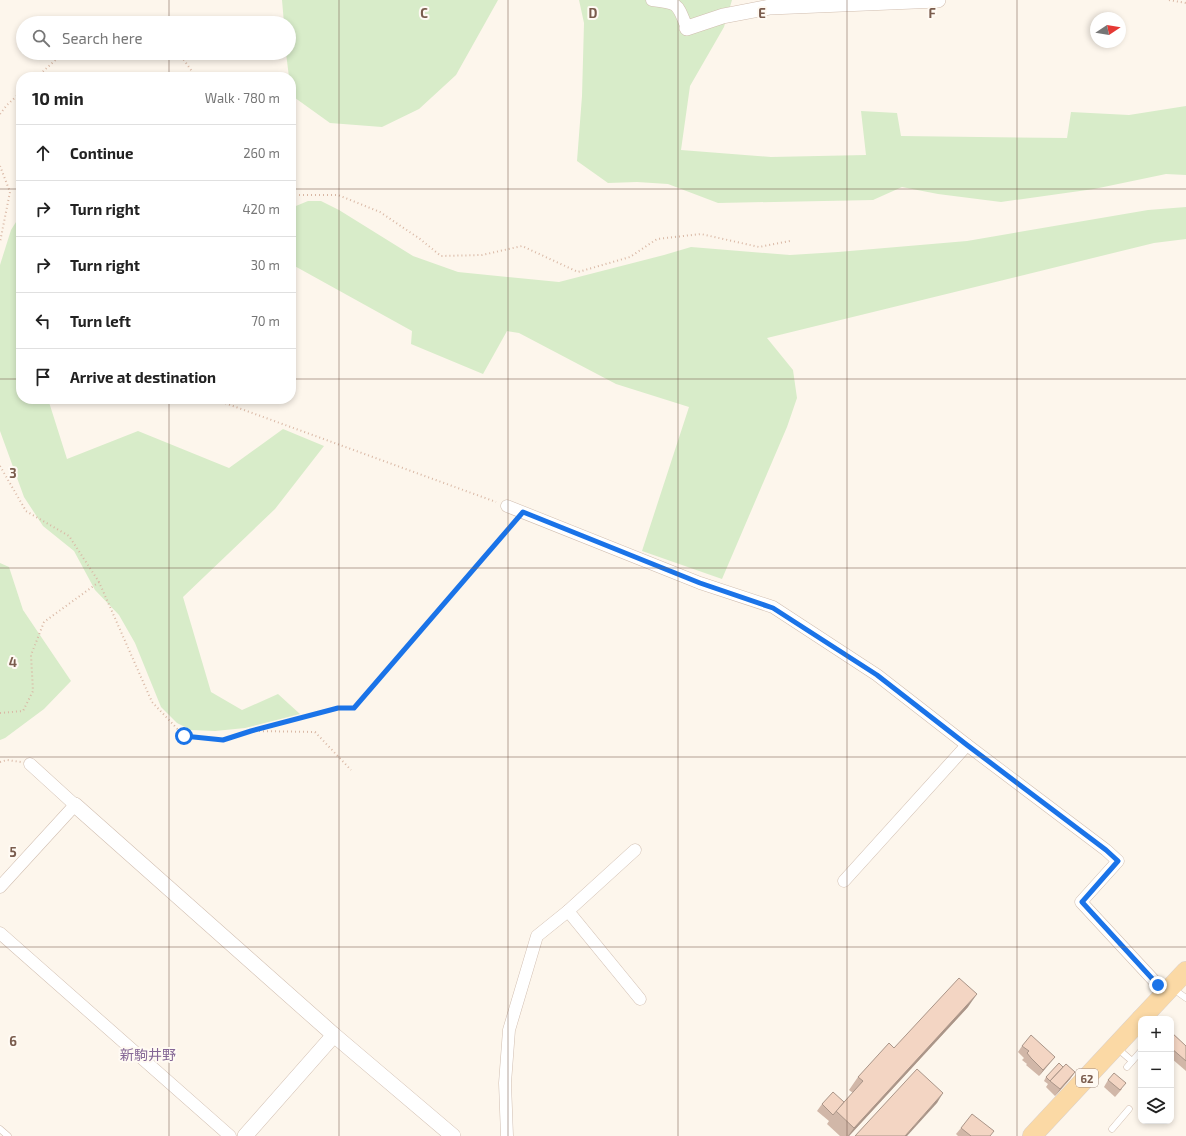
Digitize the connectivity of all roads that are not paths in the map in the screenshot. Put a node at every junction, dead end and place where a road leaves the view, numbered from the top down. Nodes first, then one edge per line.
1 (652, 0) edge
2 (938, 0) edge
3 (688, 28) joint
4 (507, 506) road end
5 (967, 745) junction
6 (30, 764) road end
7 (75, 805) junction
8 (635, 850) dead end
9 (844, 881) dead end
10 (0, 887) edge
11 (568, 911) junction
12 (0, 933) edge
13 (1186, 971) edge
14 (1168, 989) junction
15 (1186, 998) edge
16 (640, 999) dead end
17 (1144, 1016) edge
18 (1138, 1022) edge
19 (334, 1035) junction
20 (1116, 1047) junction
21 (1140, 1052) edge
22 (1132, 1061) junction
23 (1127, 1067) dead end
24 (1129, 1108) dead end
25 (0, 1129) edge
26 (1112, 1129) dead end
27 (8, 1136) edge
28 (230, 1136) edge
29 (245, 1136) edge
30 (453, 1136) edge
31 (507, 1136) edge
32 (1032, 1136) edge

1 - 3 street
2 - 3 street
4 - 5 street
5 - 9 street
5 - 14 street
6 - 7 street
7 - 10 street
7 - 19 street
8 - 11 street
11 - 16 street
11 - 31 street
12 - 28 street
13 - 14 main road, 62
14 - 15 lane
14 - 17 main road, 62
18 - 20 main road, 62
19 - 29 street
19 - 30 street
20 - 22 lane
20 - 32 main road, 62
21 - 22 lane
22 - 23 lane
24 - 26 lane
25 - 27 lane

